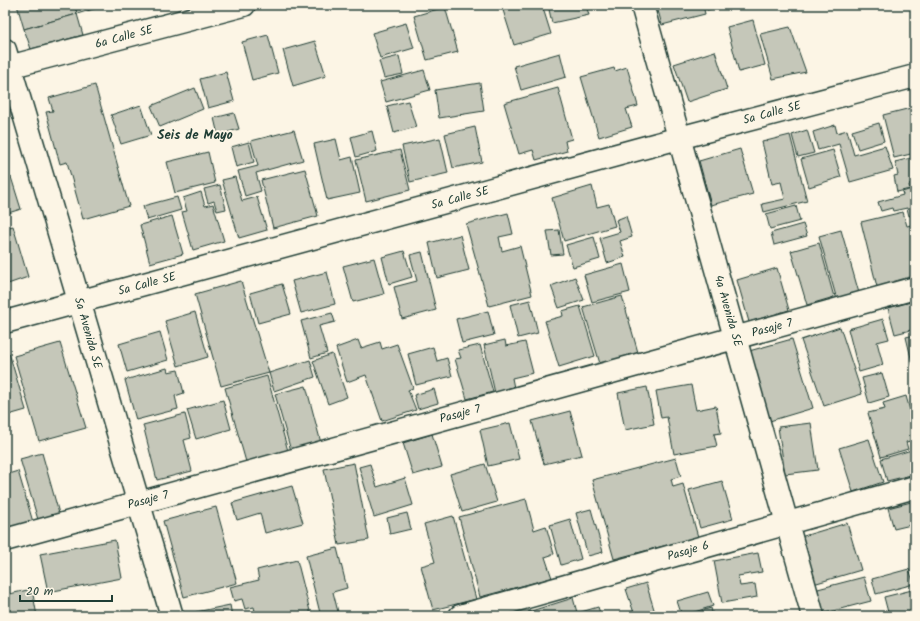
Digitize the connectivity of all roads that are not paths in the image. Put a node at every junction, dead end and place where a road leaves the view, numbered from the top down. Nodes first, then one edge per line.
1 (244, 5) edge
2 (642, 5) edge
3 (6, 62) edge
4 (915, 76) edge
5 (679, 138) junction
6 (915, 288) edge
7 (79, 303) junction
8 (5, 322) edge
9 (735, 338) junction
10 (915, 487) edge
11 (138, 503) junction
12 (787, 523) junction
13 (5, 540) edge
14 (172, 616) edge
15 (460, 616) edge
16 (813, 616) edge

1 - 3 street, 6a Calle SE
2 - 5 street, 4a Avenida SE
3 - 7 street, 5a Avenida SE
4 - 5 street, 5a Calle SE
5 - 7 street, 5a Calle SE
5 - 9 street, 4a Avenida SE
6 - 9 street, Pasaje 7
7 - 8 street, 5a Calle SE
7 - 11 street, 5a Avenida SE
9 - 11 street, Pasaje 7
9 - 12 street, 4a Avenida SE
10 - 12 street, Pasaje 6
11 - 13 street, Pasaje 7
11 - 14 street, 5a Avenida SE
12 - 15 street, Pasaje 6
12 - 16 street, 4a Avenida SE

